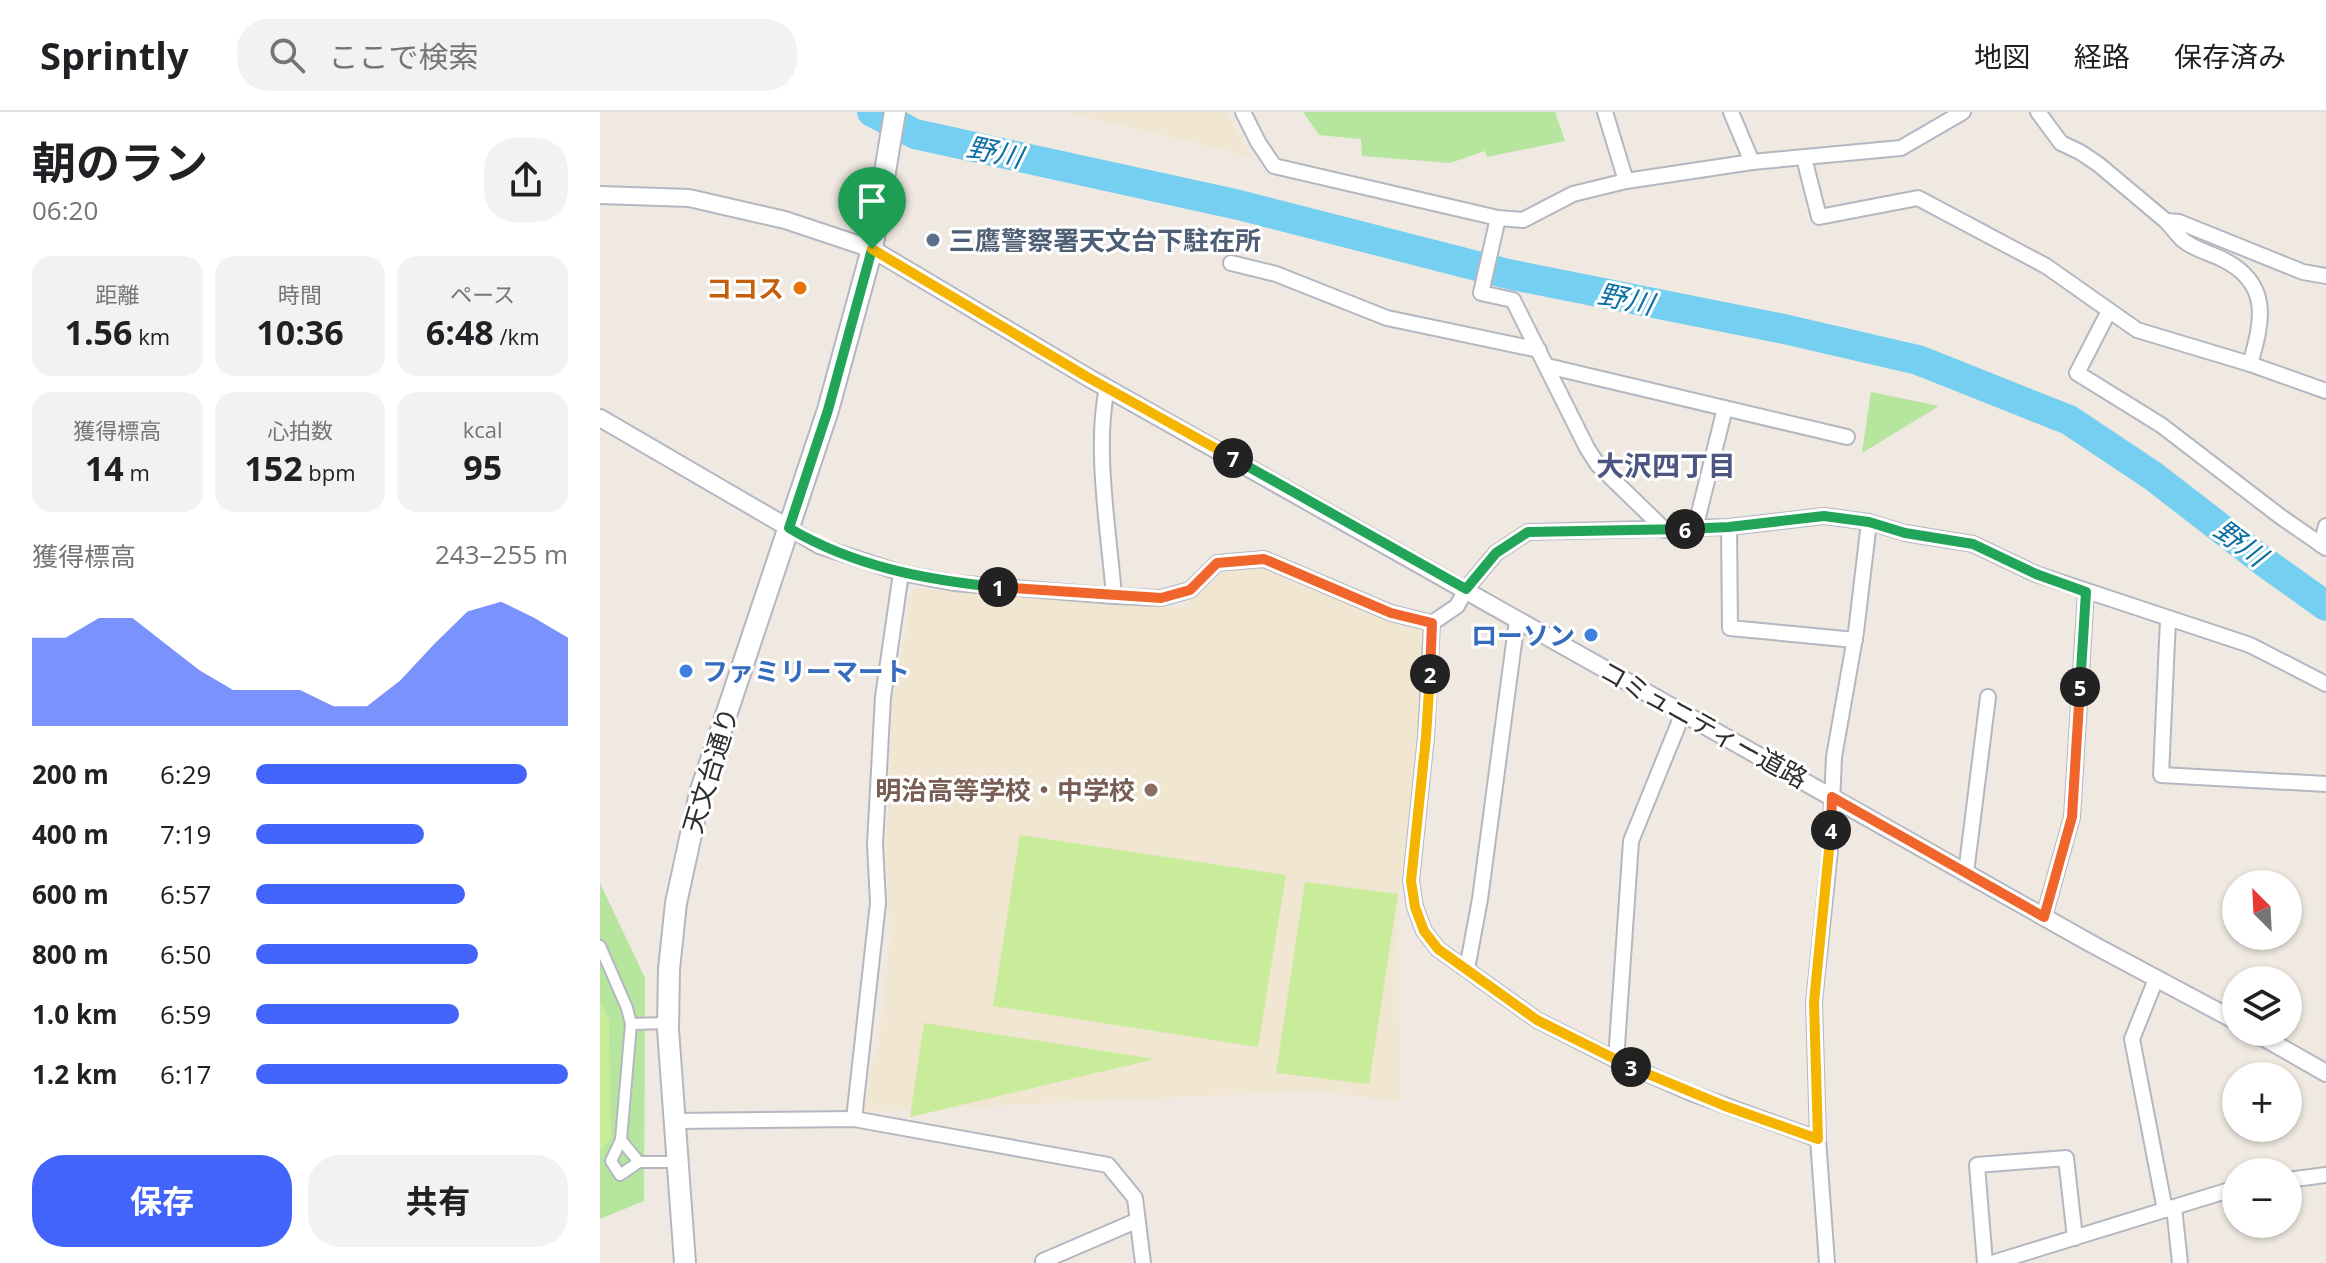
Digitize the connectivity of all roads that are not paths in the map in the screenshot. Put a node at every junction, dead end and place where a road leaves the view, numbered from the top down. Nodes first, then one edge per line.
1 (895, 112) edge
2 (1243, 112) edge
3 (1605, 112) edge
4 (1731, 112) edge
5 (1963, 112) edge
6 (2038, 112) edge
7 (1804, 158) junction
8 (1752, 162) junction
9 (1626, 181) junction
10 (600, 195) edge
11 (1498, 220) junction
12 (2166, 221) junction
13 (872, 249) junction
14 (1231, 263) dead end
15 (2326, 276) edge
16 (2109, 311) junction
17 (1539, 350) junction
18 (2250, 364) junction
19 (1547, 366) junction
20 (1107, 388) junction
21 (2326, 391) edge
22 (1725, 408) junction
23 (600, 418) edge
24 (1847, 437) dead end
25 (1869, 522) junction
26 (2326, 526) edge
27 (1729, 527) junction
28 (789, 528) junction
29 (1695, 529) junction
30 (1665, 530) junction
31 (2324, 546) edge
32 (901, 573) junction
33 (1466, 589) junction
34 (2086, 592) junction
35 (1114, 596) junction
36 (2168, 619) junction
37 (1517, 620) junction
38 (1432, 623) junction
39 (1855, 640) junction
40 (2326, 684) edge
41 (1988, 697) dead end
42 (1683, 713) junction
43 (2326, 784) edge
44 (1832, 797) junction
45 (1966, 873) junction
46 (2044, 917) junction
47 (600, 946) edge
48 (1467, 969) junction
49 (2156, 979) junction
50 (2222, 1014) edge
51 (668, 1023) junction
52 (631, 1024) junction
53 (2279, 1046) edge
54 (1616, 1060) junction
55 (2326, 1073) edge
56 (854, 1119) junction
57 (674, 1121) junction
58 (1818, 1139) junction
59 (621, 1140) junction
60 (639, 1162) junction
61 (678, 1162) junction
62 (2326, 1175) edge
63 (2302, 1178) edge
64 (2222, 1192) edge
65 (2169, 1208) junction
66 (1136, 1221) junction
67 (2075, 1238) junction
68 (685, 1263) edge
69 (1044, 1263) edge
70 (1143, 1263) edge
71 (1827, 1263) edge
72 (1985, 1263) edge
73 (1992, 1263) edge
74 (2180, 1263) edge

1 - 13 main road, 天文台通り
2 - 11 street
3 - 9 street
4 - 8 street
5 - 7 street
6 - 12 street
7 - 8 street
7 - 16 street
8 - 9 street
9 - 11 street
10 - 13 street, コミュニティー道路
11 - 17 street
12 - 15 street
12 - 18 street
13 - 20 street, コミュニティー道路
13 - 28 main road, 天文台通り
14 - 17 street
16 - 18 street
16 - 31 street
17 - 19 street
18 - 21 street
19 - 22 street
19 - 30 street
20 - 33 street, コミュニティー道路
20 - 35 street
22 - 24 street
22 - 29 street
23 - 28 street
25 - 27 street
25 - 34 street
25 - 39 street
26 - 31 street
27 - 29 street
27 - 39 street
28 - 32 street
28 - 51 main road, 天文台通り
29 - 30 street
30 - 33 street
32 - 35 street
32 - 56 street
33 - 37 street, コミュニティー道路
33 - 38 street
34 - 36 street
34 - 46 street
35 - 38 street
36 - 40 street
36 - 43 street
37 - 42 street, コミュニティー道路
37 - 48 street
38 - 48 street
39 - 44 street
41 - 45 street
42 - 44 street, コミュニティー道路
42 - 54 street
44 - 45 street, コミュニティー道路
44 - 58 street
45 - 46 street, コミュニティー道路
46 - 49 street, コミュニティー道路
47 - 52 street
48 - 54 street
49 - 50 street, コミュニティー道路
49 - 65 street
51 - 52 street
51 - 57 main road, 天文台通り
52 - 59 street
53 - 55 street
54 - 58 street
56 - 57 street
56 - 66 street
57 - 61 main road, 天文台通り
58 - 71 street
59 - 60 street
59 - 60 street
60 - 61 street
61 - 68 main road, 天文台通り
62 - 63 street
64 - 65 street
65 - 67 street
65 - 74 street
66 - 69 street
66 - 70 street
67 - 72 street
67 - 73 street

